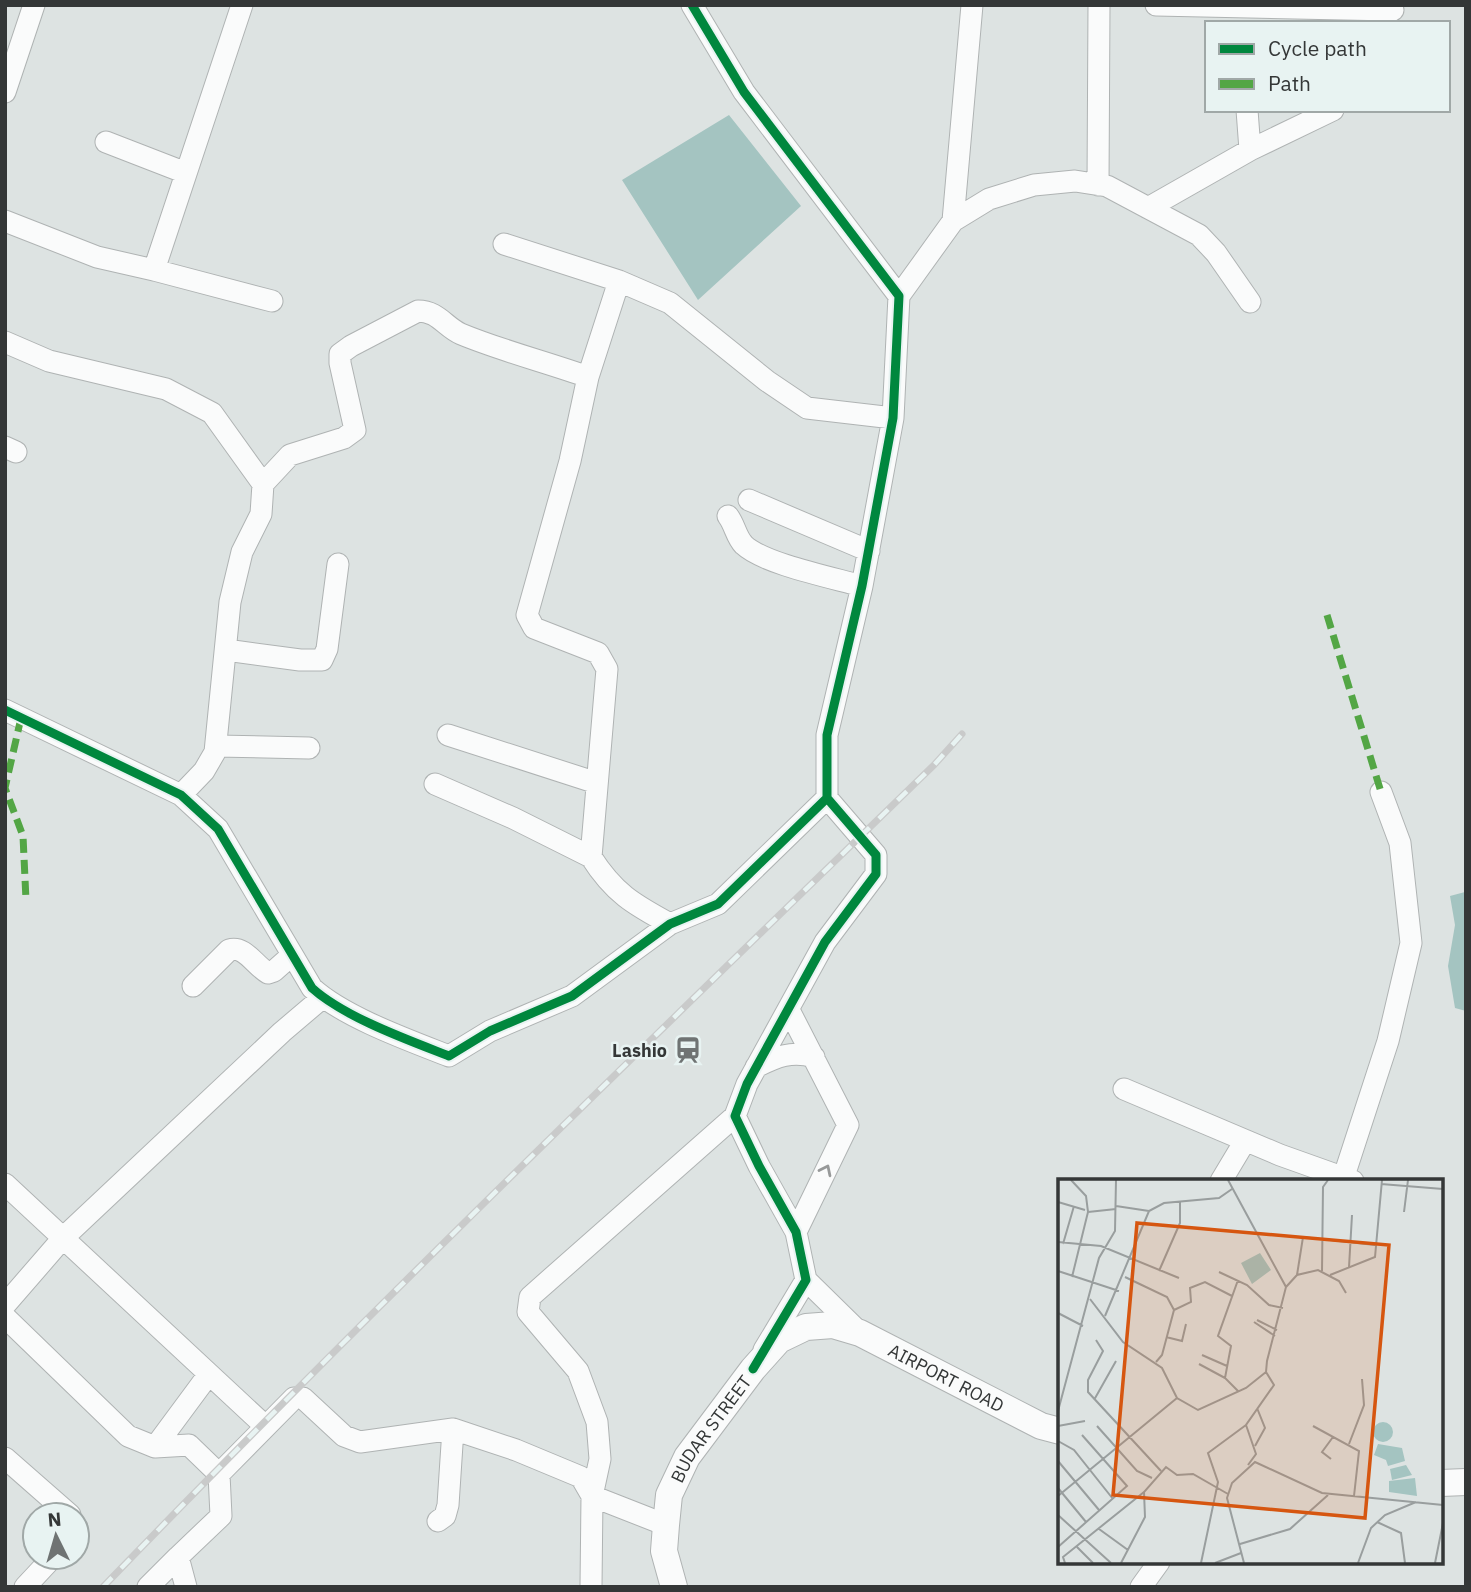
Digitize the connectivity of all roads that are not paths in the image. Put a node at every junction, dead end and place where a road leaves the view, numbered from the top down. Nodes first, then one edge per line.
1 (34, 5) edge
2 (242, 5) edge
3 (692, 5) edge
4 (972, 5) edge
5 (1099, 5) edge
6 (1156, 5) edge
7 (1251, 12) edge
8 (1394, 13) edge
9 (5, 92) edge
10 (1247, 112) edge
11 (1329, 112) edge
12 (106, 142) dead end
13 (1250, 150) junction
14 (186, 173) junction
15 (1098, 185) junction
16 (1148, 208) junction
17 (5, 221) edge
18 (953, 221) junction
19 (505, 244) dead end
20 (154, 270) junction
21 (619, 281) junction
22 (899, 296) junction
23 (272, 301) dead end
24 (1250, 302) dead end
25 (5, 342) edge
26 (588, 377) junction
27 (893, 418) junction
28 (263, 484) junction
29 (749, 500) dead end
30 (728, 516) dead end
31 (869, 551) junction
32 (338, 564) dead end
33 (862, 586) junction
34 (226, 649) junction
35 (5, 710) edge
36 (448, 735) dead end
37 (216, 746) junction
38 (309, 748) dead end
39 (597, 783) junction
40 (435, 784) dead end
41 (1381, 792) dead end
42 (181, 795) junction
43 (827, 798) junction
44 (591, 857) junction
45 (670, 924) junction
46 (292, 955) junction
47 (193, 986) dead end
48 (322, 998) junction
49 (789, 1010) junction
50 (814, 1058) junction
51 (756, 1067) junction
52 (1124, 1089) dead end
53 (735, 1116) junction
54 (1245, 1141) junction
55 (1348, 1178) edge
56 (1222, 1179) edge
57 (5, 1184) edge
58 (796, 1232) junction
59 (63, 1238) junction
60 (806, 1280) junction
61 (5, 1305) edge
62 (5, 1317) edge
63 (833, 1325) joint
64 (860, 1333) junction
65 (753, 1369) junction
66 (209, 1374) junction
67 (265, 1426) junction
68 (453, 1429) junction
69 (1058, 1430) edge
70 (155, 1447) junction
71 (5, 1458) edge
72 (219, 1474) junction
73 (1466, 1482) edge
74 (1443, 1483) edge
75 (592, 1496) junction
76 (54, 1501) edge
77 (438, 1521) dead end
78 (666, 1525) junction
79 (178, 1557) junction
80 (1158, 1564) edge
81 (40, 1571) edge
82 (25, 1587) edge
83 (148, 1587) edge
84 (186, 1587) edge
85 (591, 1587) edge
86 (674, 1587) edge
87 (1141, 1587) edge

1 - 9 street
2 - 14 street
3 - 22 street
4 - 18 street
5 - 15 street
6 - 7 street
7 - 8 street
10 - 13 street
11 - 13 street
12 - 14 street
13 - 16 street
14 - 20 street
15 - 16 street
15 - 18 street
16 - 24 street
17 - 20 street
18 - 22 street
19 - 21 street
20 - 23 street
21 - 26 street
21 - 27 street
22 - 27 street
25 - 28 street
26 - 28 street
26 - 39 street
27 - 31 street
28 - 34 street
29 - 31 street
30 - 33 street
31 - 33 street
32 - 34 street
33 - 43 street
34 - 37 street
35 - 42 street
36 - 39 street
37 - 38 street
37 - 42 street
39 - 44 street
40 - 44 street
41 - 55 street
42 - 46 street
43 - 45 street
43 - 49 street
44 - 45 street
45 - 48 street
46 - 47 street
46 - 48 street
48 - 59 street
49 - 50 street
49 - 51 street
50 - 51 street
58 -> 50 street
51 - 53 street
52 - 54 street
53 - 58 street
53 - 75 street
54 - 55 street
54 - 56 street
57 - 59 street
58 - 60 street
59 - 61 street
59 - 66 street
60 - 64 street
60 - 65 street
62 - 70 street
63 - 64 main road, AIRPORT ROAD
63 - 65 main road, BUDAR STREET
64 - 69 main road, AIRPORT ROAD
65 - 78 main road, BUDAR STREET
66 - 67 street
66 - 70 street
67 - 68 street
67 - 72 street
68 - 75 street
68 - 77 street
70 - 72 street
71 - 76 street
72 - 79 street
73 - 74 main road
75 - 78 street
75 - 85 street
78 - 86 main road, BUDAR STREET
79 - 83 street
79 - 84 street
80 - 87 street
81 - 82 street

